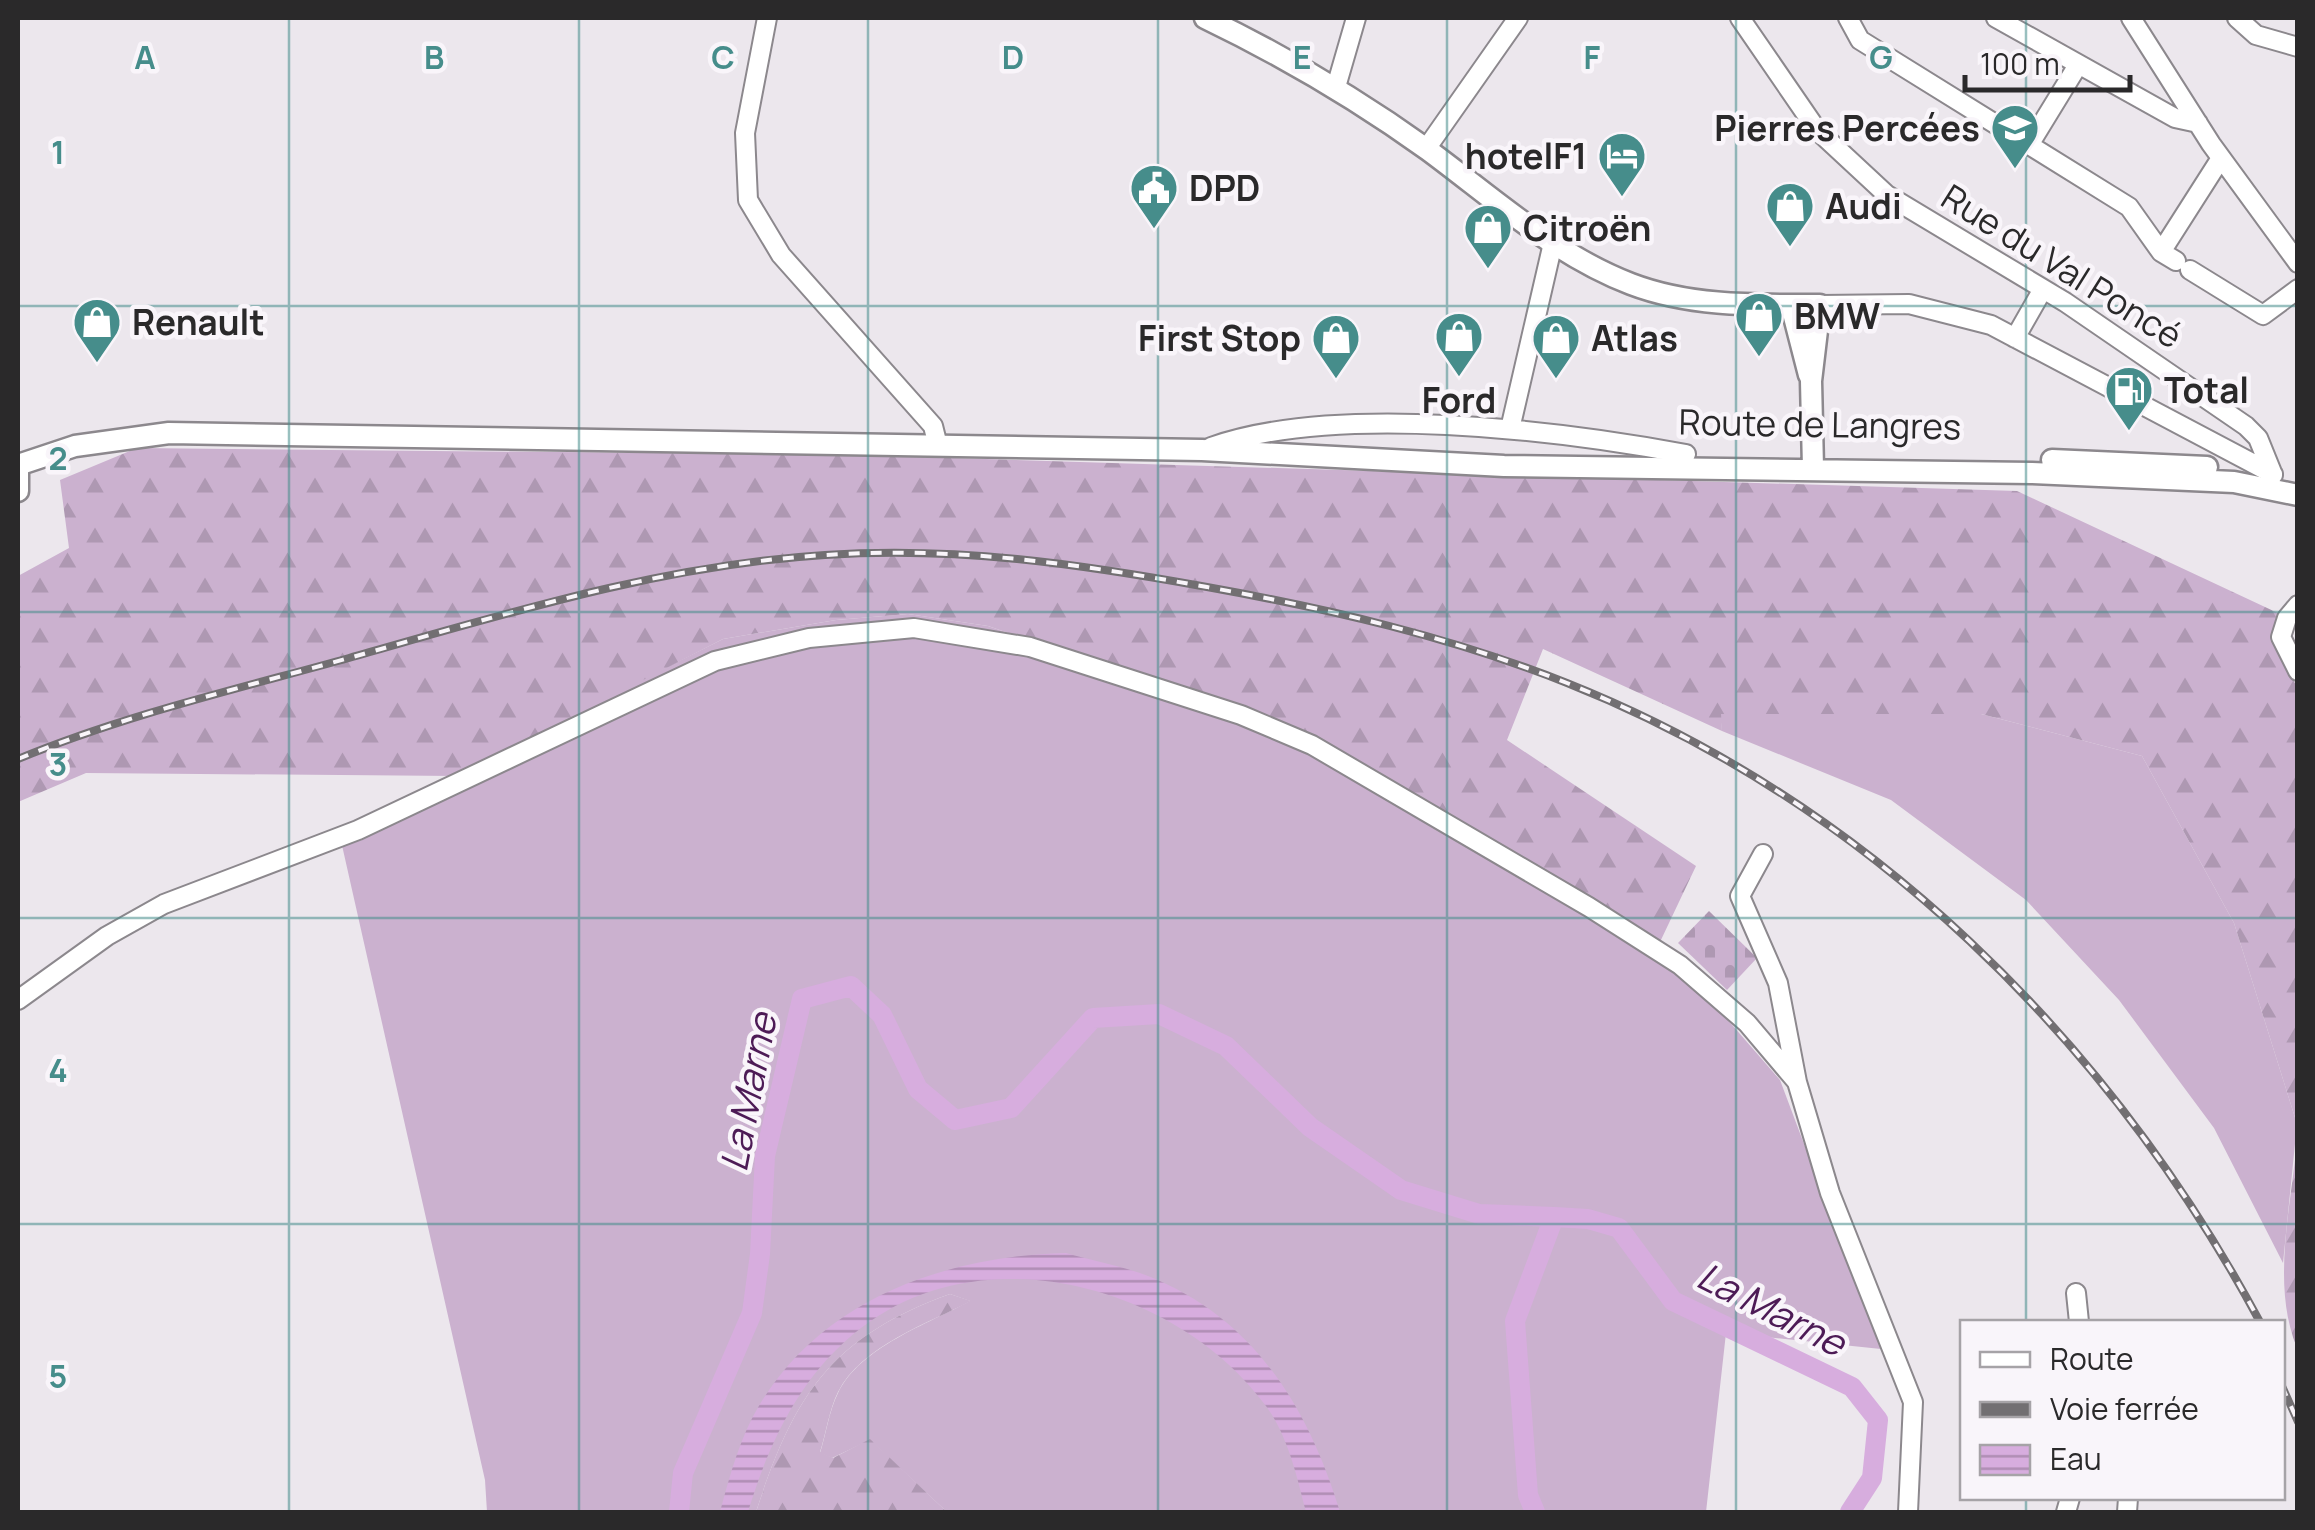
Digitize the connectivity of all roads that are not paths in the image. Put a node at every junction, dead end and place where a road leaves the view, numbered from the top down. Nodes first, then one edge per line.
1 (766, 18) edge
2 (1205, 18) edge
3 (1356, 18) edge
4 (1518, 18) edge
5 (1740, 18) edge
6 (1848, 18) edge
7 (1996, 18) edge
8 (2131, 18) edge
9 (2236, 18) edge
10 (2298, 47) edge
11 (2078, 65) junction
12 (1336, 87) junction
13 (2198, 123) junction
14 (2028, 146) junction
15 (1426, 149) junction
16 (2221, 158) junction
17 (1552, 243) junction
18 (2176, 261) junction
19 (2298, 263) edge
20 (2298, 288) edge
21 (2043, 289) junction
22 (1791, 305) junction
23 (1820, 305) junction
24 (2015, 338) junction
25 (1811, 381) junction
26 (1510, 430) junction
27 (938, 446) junction
28 (1202, 450) junction
29 (1340, 454) junction
30 (1686, 454) junction
31 (1813, 462) junction
32 (18, 468) edge
33 (2273, 475) junction
34 (2298, 483) edge
35 (18, 491) edge
36 (2298, 495) edge
37 (2298, 605) edge
38 (2298, 671) edge
39 (1763, 854) dead end
40 (18, 1000) edge
41 (1797, 1082) junction
42 (2076, 1294) dead end
43 (2079, 1320) edge
44 (1908, 1512) edge

1 - 27 street
2 - 12 main road
3 - 12 street
4 - 15 street
5 - 21 street, Rue du Val Poncé
6 - 14 street
7 - 11 street
8 - 13 street
9 - 10 street
11 - 13 street
11 - 14 street
12 - 15 main road
13 - 16 street
14 - 18 street
15 - 17 main road
16 - 18 street
16 - 19 street
17 - 22 main road
17 - 26 street
18 - 20 street
21 - 24 street
21 - 33 street, Rue du Val Poncé
22 - 23 main road
22 - 25 main road
23 - 24 street
23 - 25 main road
24 - 33 street
25 - 31 main road
26 - 28 street
26 - 30 street
27 - 28 main road
27 - 32 main road
28 - 29 main road
29 - 30 main road, Route de Langres
29 - 31 main road
30 - 31 main road, Route de Langres
31 - 33 main road, Route de Langres
31 - 36 main road
32 - 35 main road
33 - 34 main road, Route de Langres
37 - 38 street
39 - 41 street
40 - 41 street
41 - 44 street
42 - 43 street

